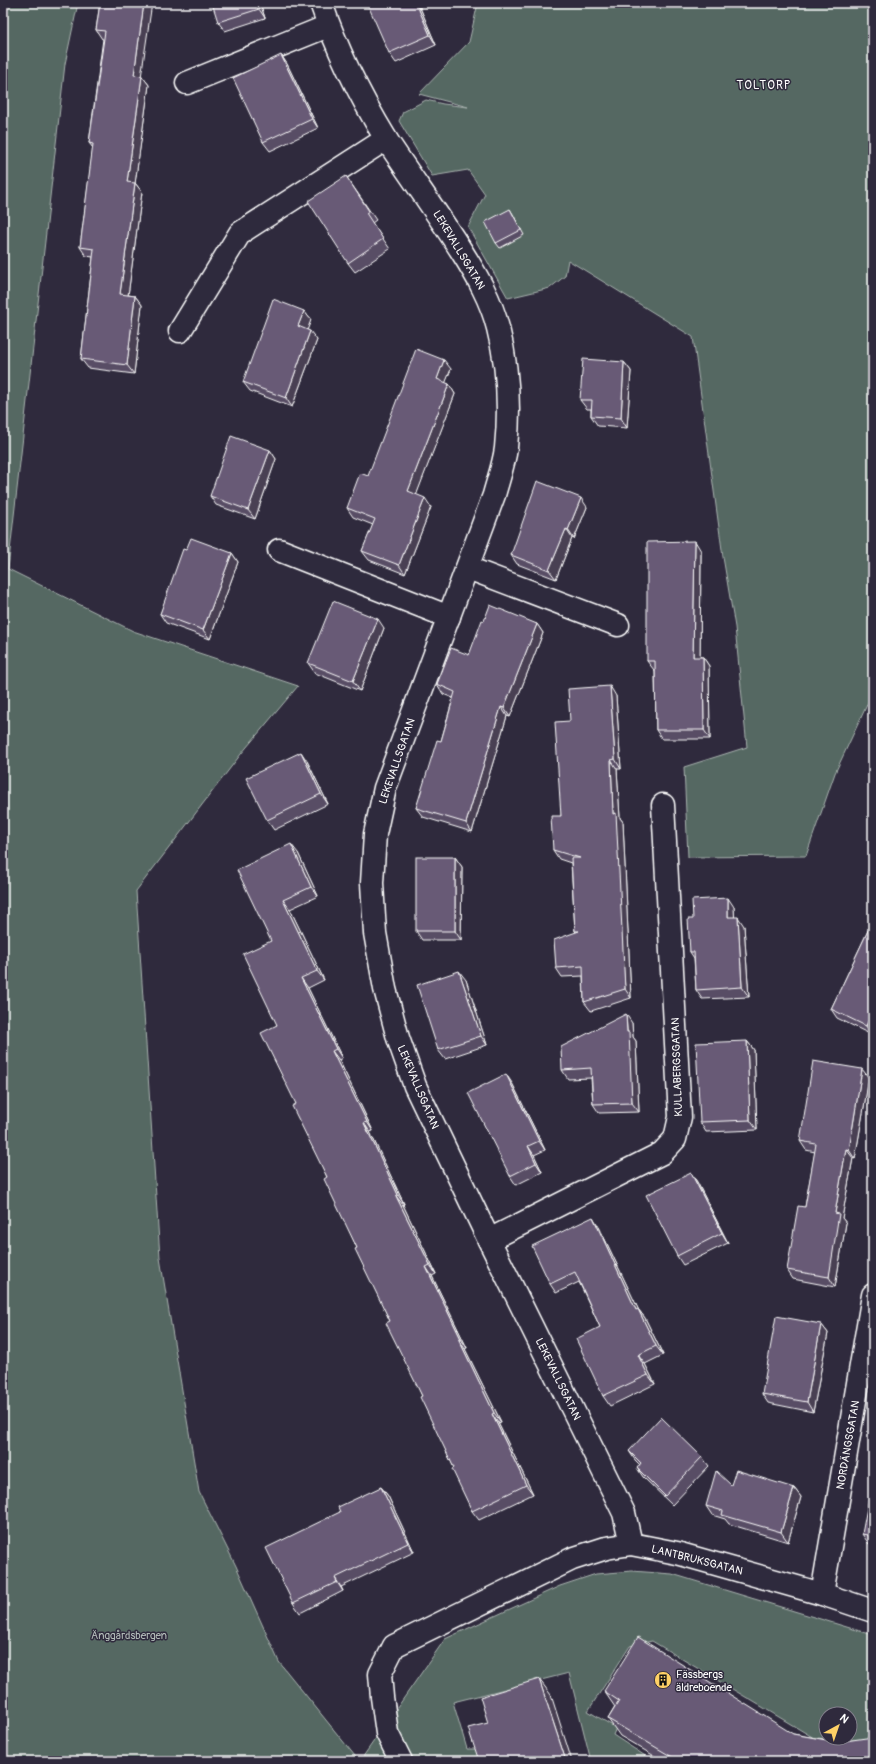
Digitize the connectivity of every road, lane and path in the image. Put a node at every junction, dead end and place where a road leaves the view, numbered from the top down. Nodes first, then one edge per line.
1 (321, 3) edge
2 (328, 26) junction
3 (187, 84) dead end
4 (386, 139) junction
5 (180, 331) dead end
6 (279, 550) dead end
7 (468, 568) junction
8 (449, 616) junction
9 (618, 625) dead end
10 (663, 805) dead end
11 (489, 1240) junction
12 (873, 1295) edge
13 (631, 1544) junction
14 (822, 1594) junction
15 (873, 1611) edge
16 (401, 1761) edge

1 - 2 street, LEKEVALLSGATAN
2 - 3 street
2 - 4 street, LEKEVALLSGATAN
4 - 5 street
4 - 7 street, LEKEVALLSGATAN
6 - 8 street
7 - 8 street, LEKEVALLSGATAN
7 - 9 street
8 - 11 street, LEKEVALLSGATAN
10 - 11 street, KULLABERGSGATAN
11 - 13 street, LEKEVALLSGATAN
12 - 14 street, NORDÄNGSGATAN
13 - 14 street, LANTBRUKSGATAN
13 - 16 street, LANTBRUKSGATAN
14 - 15 street, LANTBRUKSGATAN

